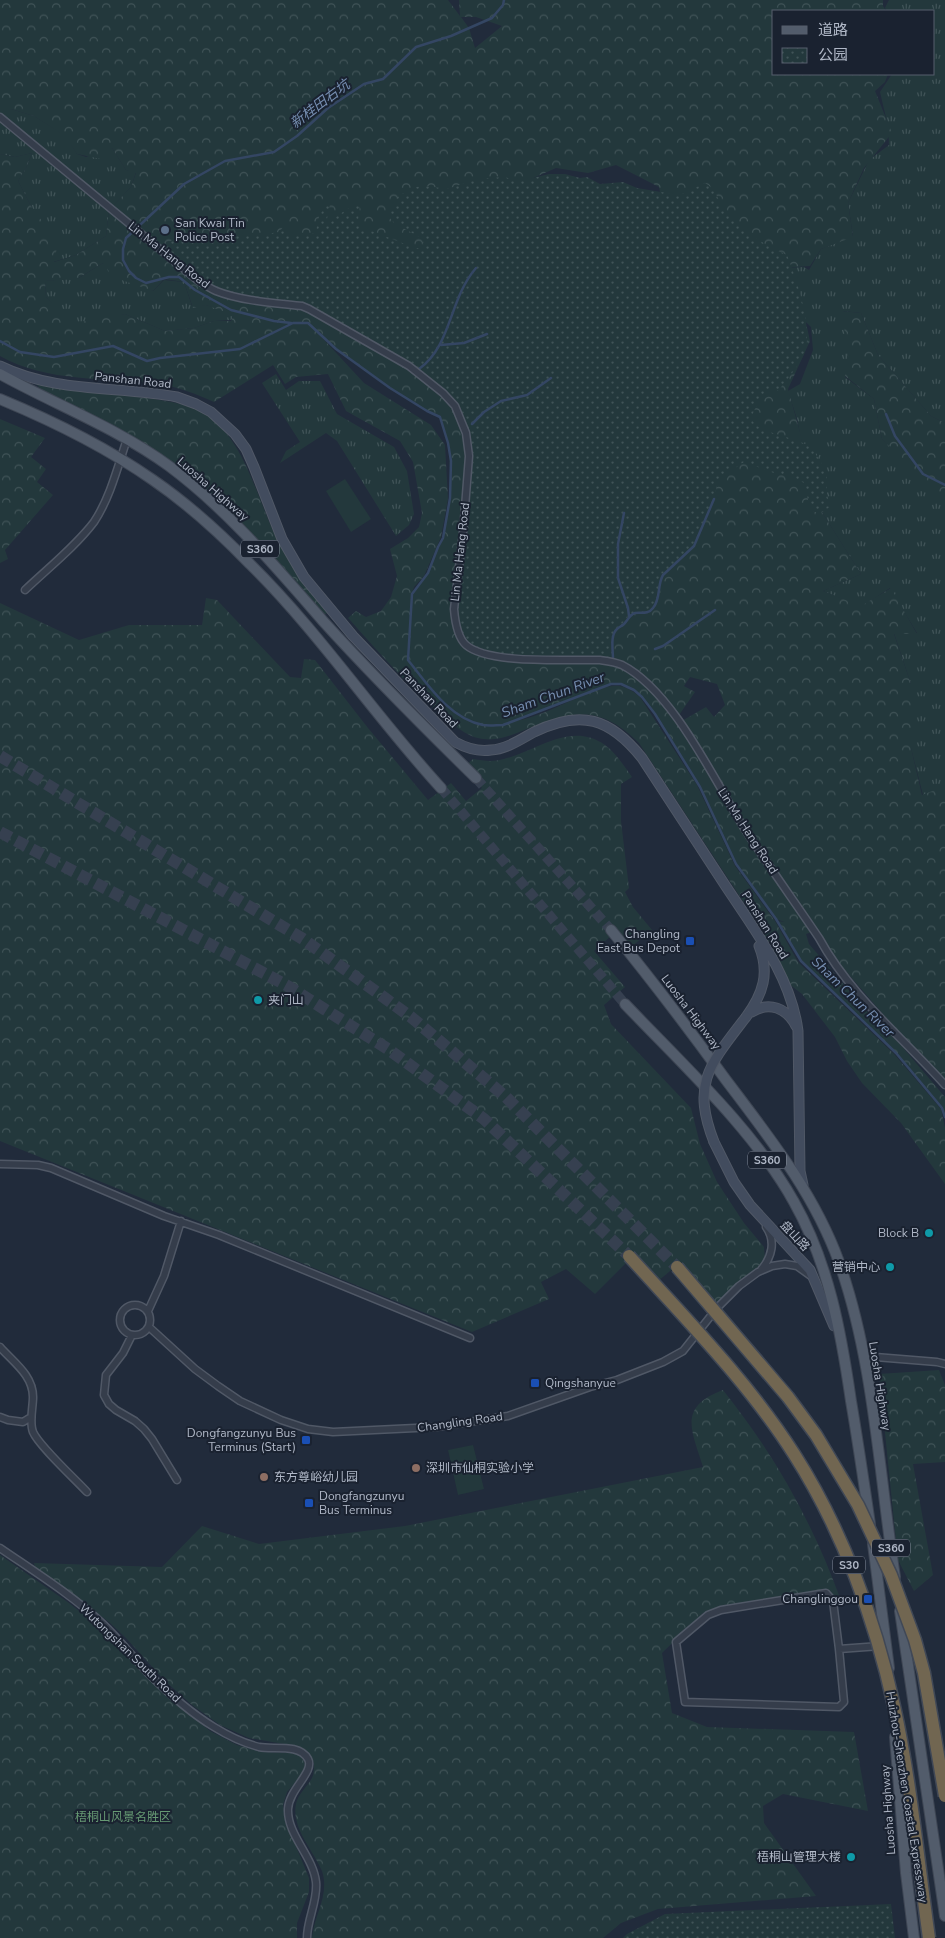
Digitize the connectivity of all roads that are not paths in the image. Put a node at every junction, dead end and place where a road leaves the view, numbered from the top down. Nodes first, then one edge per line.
1 (0, 117) edge
2 (0, 366) edge
3 (0, 374) edge
4 (0, 399) edge
5 (127, 439) junction
6 (120, 458) junction
7 (25, 590) dead end
8 (476, 778) tunnel mouth
9 (441, 788) tunnel mouth
10 (749, 922) junction
11 (611, 930) tunnel mouth
12 (625, 1004) tunnel mouth
13 (746, 1017) junction
14 (798, 1031) junction
15 (945, 1085) edge
16 (0, 1164) edge
17 (804, 1190) junction
18 (755, 1211) junction
19 (181, 1221) junction
20 (629, 1256) tunnel mouth
21 (678, 1267) tunnel mouth
22 (758, 1272) junction
23 (818, 1285) junction
24 (148, 1311) junction
25 (149, 1327) junction
26 (132, 1335) junction
27 (470, 1338) dead end
28 (0, 1347) edge
29 (844, 1354) junction
30 (863, 1356) junction
31 (945, 1364) edge
32 (0, 1417) edge
33 (31, 1417) junction
34 (178, 1480) dead end
35 (87, 1492) dead end
36 (0, 1548) edge
37 (887, 1645) junction
38 (839, 1649) junction
39 (945, 1796) edge
40 (945, 1916) edge
41 (307, 1938) edge
42 (914, 1938) edge
43 (929, 1938) edge

1 - 15 street, Lin Ma Hang Road
2 - 10 main road, Panshan Road
3 - 5 main road, Luosha Highway / S360
4 - 6 main road, S360
5 - 6 street
5 - 8 main road, Luosha Highway / S360
6 - 7 street
6 - 9 main road, S360
10 - 13 main road
10 - 14 main road, Panshan Road
11 - 17 main road, Luosha Highway / S360
12 - 29 main road, Luosha Highway / S360
13 - 14 main road
13 - 18 main road, 盘山路, bridge
14 - 17 main road, Panshan Road
16 - 19 street
17 - 30 main road, Luosha Highway / S360
18 - 22 street
18 - 23 main road, 盘山路
19 - 24 street
19 - 27 street
20 - 43 highway, Huizhou-Shenzhen Coastal Expressway / S30, bridge
21 - 39 highway, S30, bridge
22 - 23 street
22 - 25 street, Changling Road
23 - 29 main road, 盘山路
24 - 25 street
24 - 26 street
25 - 26 street
26 - 34 street
28 - 33 street
29 - 37 main road, Luosha Highway / S360
30 - 31 street
30 - 40 main road, Luosha Highway / S360
32 - 33 street
33 - 35 street
36 - 41 street, Wutongshan South Road
37 - 38 street
37 - 42 main road, Luosha Highway / S360
38 - 38 street

